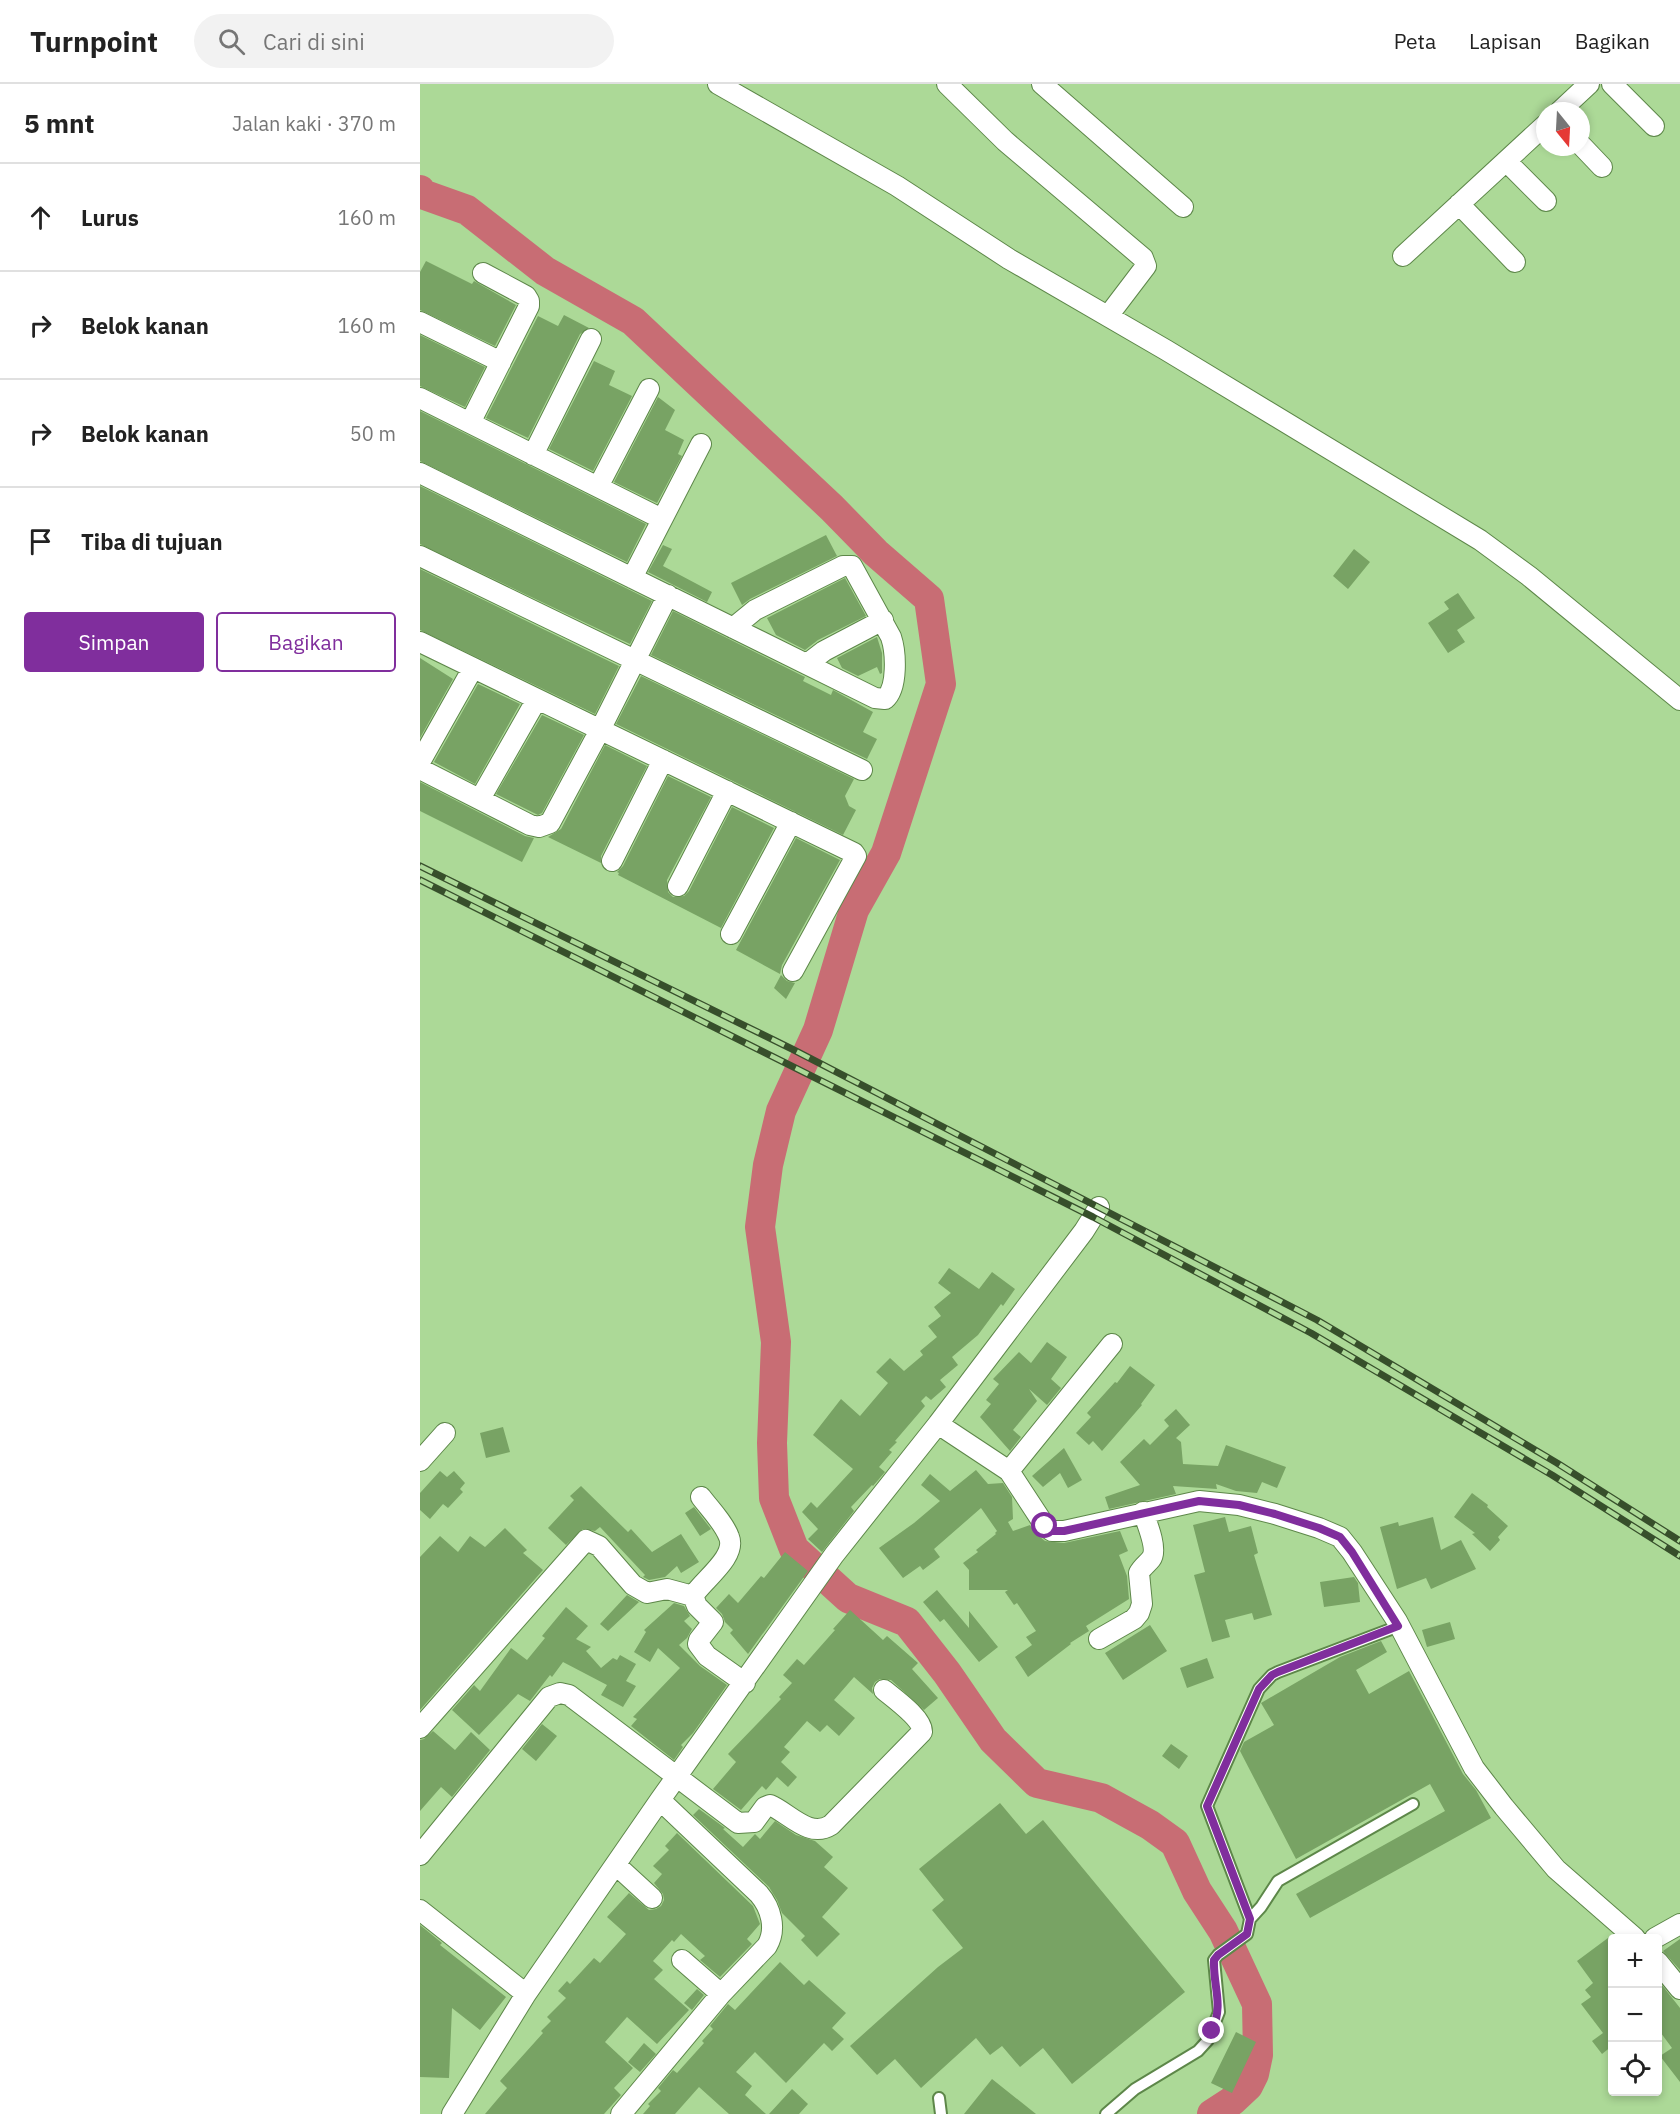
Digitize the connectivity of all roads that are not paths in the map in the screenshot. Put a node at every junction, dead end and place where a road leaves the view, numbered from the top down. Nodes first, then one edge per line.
1 (718, 84) edge
2 (1042, 84) edge
3 (1589, 84) edge
4 (1612, 84) edge
5 (951, 85) edge
6 (1570, 102) edge
7 (1654, 126) dead end
8 (1536, 133) edge
9 (1590, 154) edge
10 (1506, 161) junction
11 (1602, 167) dead end
12 (1546, 201) dead end
13 (1459, 204) junction
14 (1183, 207) dead end
15 (1403, 256) dead end
16 (1515, 262) dead end
17 (483, 273) dead end
18 (1108, 316) junction
19 (420, 322) edge
20 (591, 339) dead end
21 (501, 362) junction
22 (650, 389) dead end
23 (420, 398) edge
24 (470, 423) junction
25 (701, 444) dead end
26 (533, 455) junction
27 (420, 473) edge
28 (598, 487) junction
29 (662, 519) junction
30 (420, 556) edge
31 (632, 578) junction
32 (668, 596) junction
33 (883, 620) junction
34 (733, 628) junction
35 (420, 642) edge
36 (635, 660) junction
37 (807, 664) junction
38 (473, 668) junction
39 (537, 699) junction
40 (1680, 700) edge
41 (600, 730) junction
42 (663, 760) junction
43 (420, 762) edge
44 (420, 769) edge
45 (862, 770) dead end
46 (727, 791) junction
47 (480, 800) junction
48 (791, 822) junction
49 (612, 861) dead end
50 (678, 886) dead end
51 (731, 934) dead end
52 (793, 972) dead end
53 (1099, 1207) dead end
54 (1112, 1344) dead end
55 (938, 1424) junction
56 (445, 1433) dead end
57 (420, 1461) edge
58 (1009, 1471) junction
59 (701, 1497) dead end
60 (1143, 1512) junction
61 (693, 1596) junction
62 (1398, 1624) junction
63 (1099, 1639) dead end
64 (745, 1683) junction
65 (884, 1690) dead end
66 (420, 1728) edge
67 (676, 1778) junction
68 (660, 1800) junction
69 (1413, 1804) dead end
70 (420, 1855) edge
71 (616, 1865) junction
72 (652, 1898) dead end
73 (420, 1910) edge
74 (1250, 1919) junction
75 (1680, 1924) edge
76 (1630, 1934) edge
77 (1661, 1934) edge
78 (682, 1960) dead end
79 (1662, 1967) edge
80 (1680, 1989) edge
81 (526, 1994) junction
82 (721, 1994) junction
83 (939, 2098) dead end
84 (452, 2114) edge
85 (621, 2114) edge
86 (941, 2114) edge
87 (1106, 2114) edge

1 - 18 street
2 - 14 street
3 - 6 street
4 - 7 street
5 - 18 street
8 - 10 street
9 - 11 street
10 - 12 street
10 - 13 street
13 - 15 street
13 - 16 street
17 - 21 street
18 - 40 street
19 - 21 street
20 - 26 street
21 - 24 street
22 - 28 street
23 - 24 street
24 - 26 street
25 - 29 street
26 - 28 street
27 - 31 street
28 - 29 street
29 - 31 street
30 - 36 street
31 - 32 street
32 - 34 street
32 - 36 street
33 - 34 street
33 - 37 street
33 - 37 street
34 - 37 street
35 - 38 street
36 - 41 street
36 - 45 street
38 - 39 street
38 - 43 street
39 - 41 street
39 - 47 street
41 - 42 street
41 - 47 street
42 - 46 street
42 - 49 street
44 - 47 street
46 - 48 street
46 - 50 street
48 - 51 street
48 - 52 street
53 - 55 street
54 - 58 street
55 - 58 street
55 - 64 street
56 - 57 street
58 - 60 street
59 - 61 street
60 - 62 street
60 - 63 street
61 - 64 street
61 - 66 street
62 - 74 lane
62 - 76 street
64 - 67 street
65 - 67 street
67 - 68 street
67 - 70 street
68 - 71 street
68 - 82 street
69 - 74 lane
71 - 72 street
71 - 81 street
73 - 81 street
74 - 87 lane
75 - 77 street
78 - 82 street
79 - 80 street
81 - 84 street
82 - 85 street
83 - 86 lane

